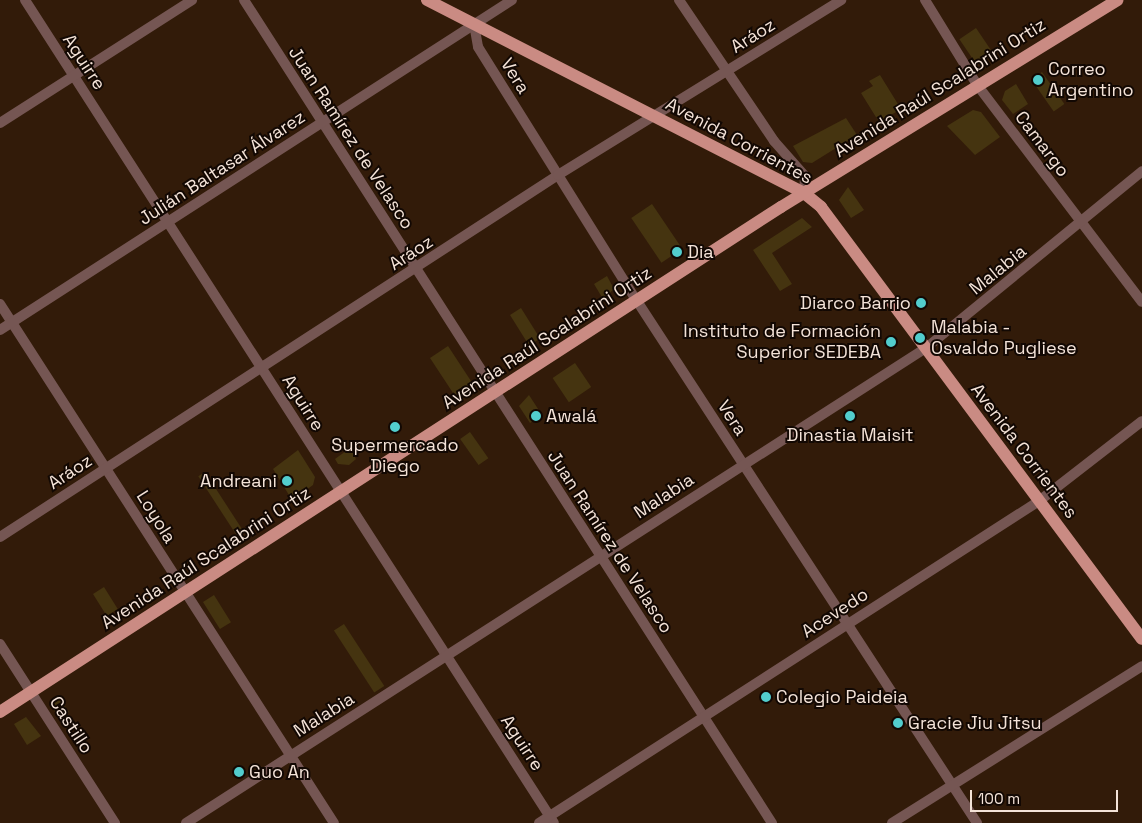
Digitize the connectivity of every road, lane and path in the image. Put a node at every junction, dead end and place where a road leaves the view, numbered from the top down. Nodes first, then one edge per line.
1 (25, 0) edge
2 (192, 0) edge
3 (244, 0) edge
4 (427, 0) edge
5 (512, 0) edge
6 (679, 0) edge
7 (841, 0) edge
8 (925, 0) edge
9 (1117, 0) edge
10 (474, 24) junction
11 (727, 71) junction
12 (74, 76) junction
13 (978, 86) junction
14 (653, 115) junction
15 (0, 123) edge
16 (322, 123) junction
17 (1142, 171) edge
18 (558, 175) junction
19 (804, 193) junction
20 (166, 223) junction
21 (1083, 223) junction
22 (417, 269) junction
23 (637, 301) junction
24 (1142, 302) edge
25 (0, 304) edge
26 (12, 322) junction
27 (0, 330) edge
28 (926, 348) junction
29 (262, 368) junction
30 (494, 393) junction
31 (1142, 421) edge
32 (743, 464) junction
33 (106, 469) junction
34 (339, 492) junction
35 (1039, 501) junction
36 (0, 537) edge
37 (601, 556) junction
38 (184, 593) junction
39 (848, 625) junction
40 (1142, 639) edge
41 (0, 644) edge
42 (447, 657) junction
43 (1142, 666) edge
44 (31, 693) junction
45 (0, 712) edge
46 (703, 716) junction
47 (291, 756) junction
48 (952, 785) junction
49 (552, 819) edge
50 (115, 823) edge
51 (186, 823) edge
52 (334, 823) edge
53 (539, 823) edge
54 (772, 823) edge
55 (892, 823) edge
56 (976, 823) edge

1 - 12 street, Aguirre
2 - 12 street
3 - 16 street, Juan Ramírez de Velasco
4 - 10 main road, Avenida Corrientes
5 - 10 street, Julián Baltasar Álvarez
6 - 11 street
7 - 11 street, Aráoz
8 - 13 street, Camargo
9 - 13 main road, Avenida Raúl Scalabrini Ortiz
10 - 14 main road, Avenida Corrientes
10 - 16 street, Julián Baltasar Álvarez
10 - 18 street, Vera
11 - 14 street, Aráoz
11 - 19 street
12 - 15 street
12 - 20 street, Aguirre
13 - 19 main road, Avenida Raúl Scalabrini Ortiz
13 - 21 street, Camargo
14 - 18 street, Aráoz
14 - 19 main road, Avenida Corrientes
16 - 20 street, Julián Baltasar Álvarez
16 - 22 street, Juan Ramírez de Velasco
17 - 21 street, Malabia
18 - 22 street, Aráoz
18 - 23 street, Vera
19 - 23 main road, Avenida Raúl Scalabrini Ortiz
19 - 28 main road, Avenida Corrientes
20 - 26 street, Julián Baltasar Álvarez
20 - 29 street, Aguirre
21 - 24 street, Camargo
21 - 28 street, Malabia
22 - 29 street, Aráoz
22 - 30 street, Juan Ramírez de Velasco
23 - 30 main road, Avenida Raúl Scalabrini Ortiz
23 - 32 street, Vera
25 - 26 street, Loyola
26 - 27 street, Julián Baltasar Álvarez
26 - 33 street, Loyola
28 - 32 street, Malabia
28 - 35 main road, Avenida Corrientes
29 - 33 street, Aráoz
29 - 34 street, Aguirre
30 - 34 main road, Avenida Raúl Scalabrini Ortiz
30 - 37 street, Juan Ramírez de Velasco
31 - 35 street, Acevedo
32 - 37 street, Malabia
32 - 39 street, Vera
33 - 36 street, Aráoz
33 - 38 street, Loyola
34 - 38 main road, Avenida Raúl Scalabrini Ortiz
34 - 42 street, Aguirre
35 - 39 street, Acevedo
35 - 40 main road, Avenida Corrientes
37 - 42 street, Malabia
37 - 46 street, Juan Ramírez de Velasco
38 - 44 main road, Avenida Raúl Scalabrini Ortiz
38 - 47 street, Loyola
39 - 46 street, Acevedo
39 - 48 street, Vera
41 - 44 street, Castillo
42 - 47 street, Malabia
42 - 49 street, Aguirre
43 - 48 street
44 - 45 main road, Avenida Raúl Scalabrini Ortiz
44 - 50 street, Castillo
46 - 49 street, Acevedo
46 - 54 street, Juan Ramírez de Velasco
47 - 51 street, Malabia
47 - 52 street, Loyola
48 - 55 street
48 - 56 street, Vera
49 - 53 street, Acevedo

